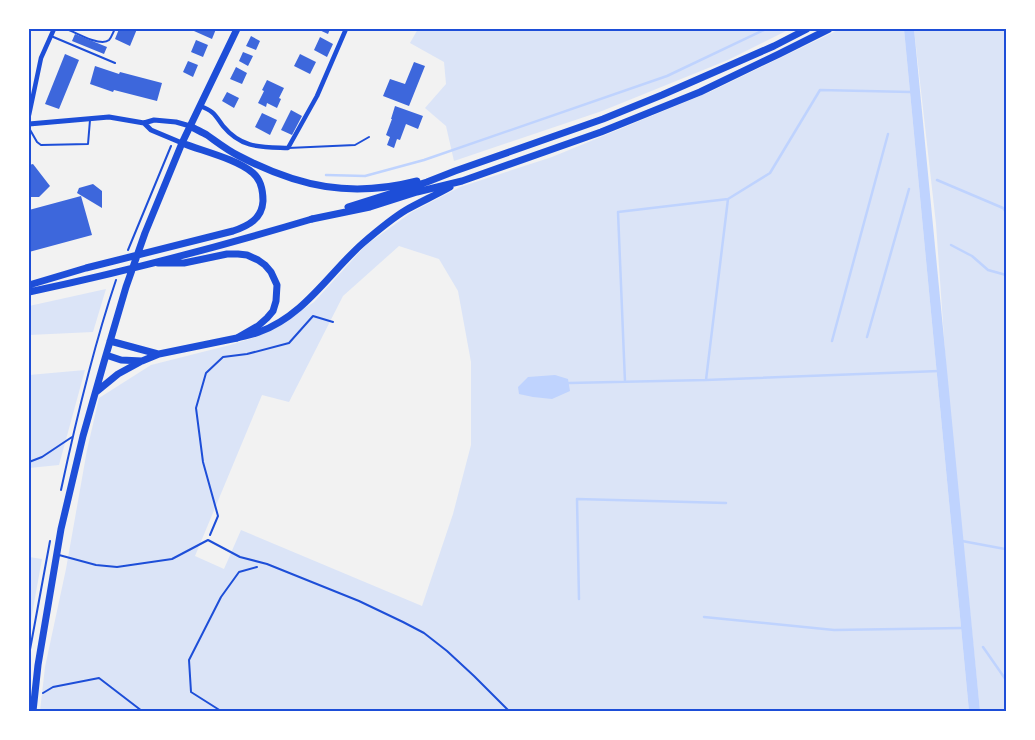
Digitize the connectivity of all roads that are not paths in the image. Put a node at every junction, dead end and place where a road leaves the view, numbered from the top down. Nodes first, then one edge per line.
1 (54, 29) edge
2 (68, 29) edge
3 (115, 29) edge
4 (236, 29) edge
5 (346, 29) edge
6 (807, 29) edge
7 (829, 29) edge
8 (51, 36) junction
9 (114, 63) dead end
10 (200, 106) junction
11 (29, 115) edge
12 (90, 119) junction
13 (144, 123) junction
14 (29, 124) edge
15 (190, 126) junction
16 (29, 128) edge
17 (369, 138) dead end
18 (182, 144) junction
19 (288, 148) junction
20 (456, 171) junction
21 (462, 181) junction
22 (312, 219) junction
23 (157, 263) junction
24 (29, 285) edge
25 (29, 292) edge
26 (237, 338) junction
27 (110, 341) junction
28 (160, 354) junction
29 (106, 355) junction
30 (142, 361) junction
31 (95, 392) junction
32 (57, 555) junction
33 (32, 711) edge
34 (509, 711) edge

1 - 8 street
2 - 3 lane
4 - 10 main road
5 - 19 street
6 - 20 main road
7 - 21 main road
8 - 9 lane
8 - 11 street
10 - 15 main road
10 - 19 street
12 - 13 street
12 - 14 street
12 - 16 lane
13 - 15 street
13 - 18 street
15 - 18 main road
15 - 20 main road
17 - 19 lane
18 - 24 main road
18 - 27 main road
20 - 22 main road
21 - 22 main road
21 - 26 main road
22 - 23 main road
23 - 25 main road
23 - 26 main road
26 - 28 main road
27 - 28 main road
27 - 29 main road
28 - 30 main road
29 - 30 main road
29 - 31 main road
30 - 31 main road
31 - 32 main road
32 - 33 main road
32 - 34 lane

